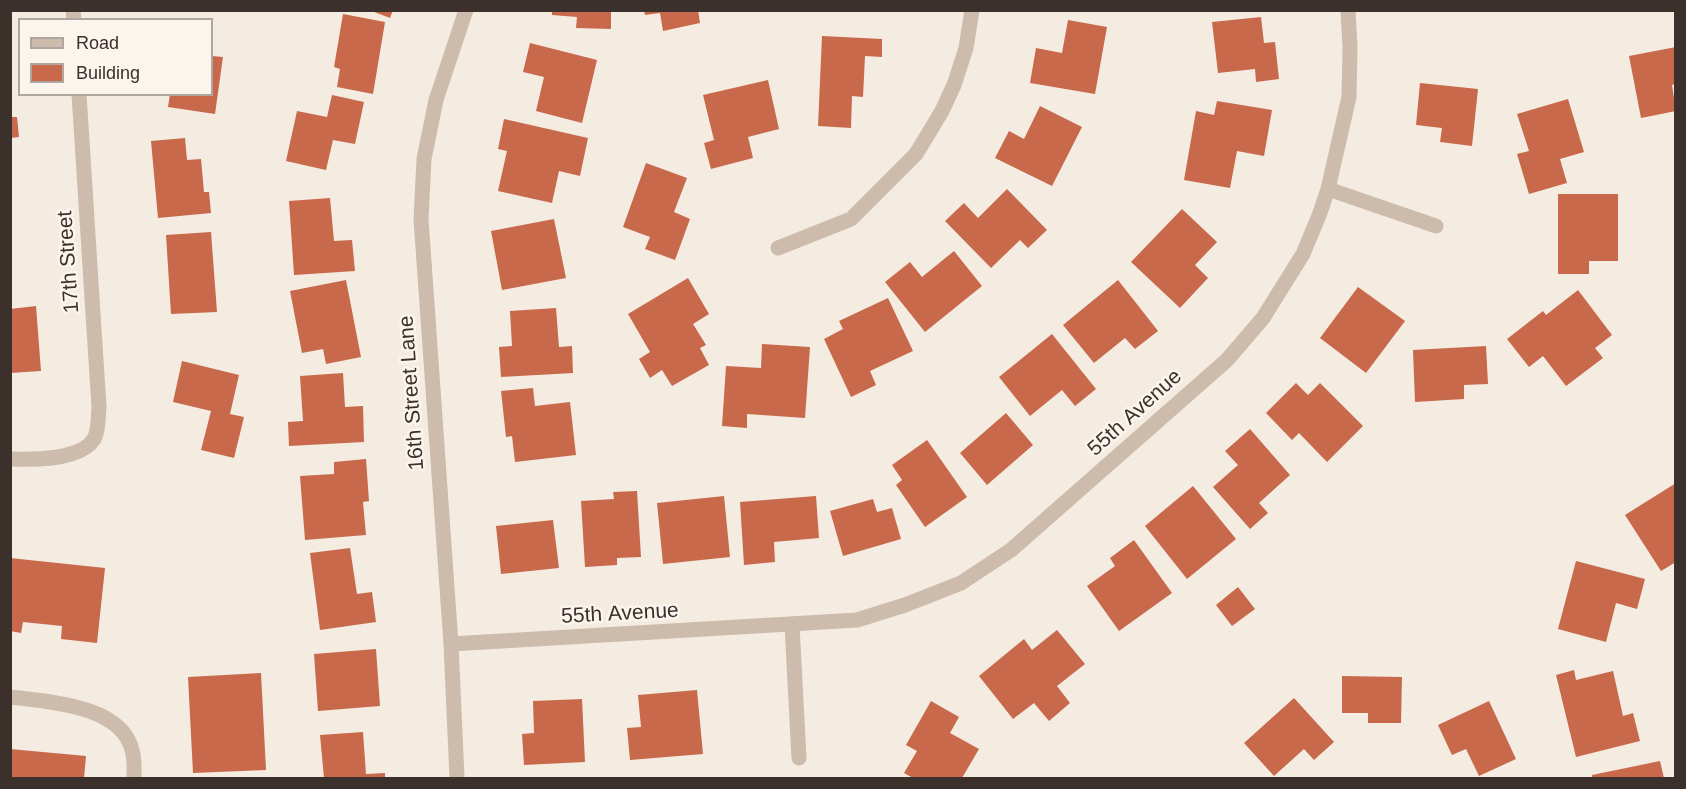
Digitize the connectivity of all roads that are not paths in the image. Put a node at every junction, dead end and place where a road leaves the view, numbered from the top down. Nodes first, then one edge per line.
1 (466, 10) edge
2 (972, 10) edge
3 (1348, 10) edge
4 (79, 96) edge
5 (1328, 189) junction
6 (1436, 226) dead end
7 (778, 248) dead end
8 (10, 459) edge
9 (792, 625) junction
10 (451, 644) junction
11 (10, 697) edge
12 (799, 758) dead end
13 (134, 778) edge
14 (457, 778) edge

1 - 10 street, 16th Street Lane
2 - 7 street
3 - 5 street, 55th Avenue
4 - 8 street, 17th Street
5 - 6 street
5 - 9 street, 55th Avenue
9 - 10 street, 55th Avenue
9 - 12 street
10 - 14 street, 16th Street Lane
11 - 13 street

